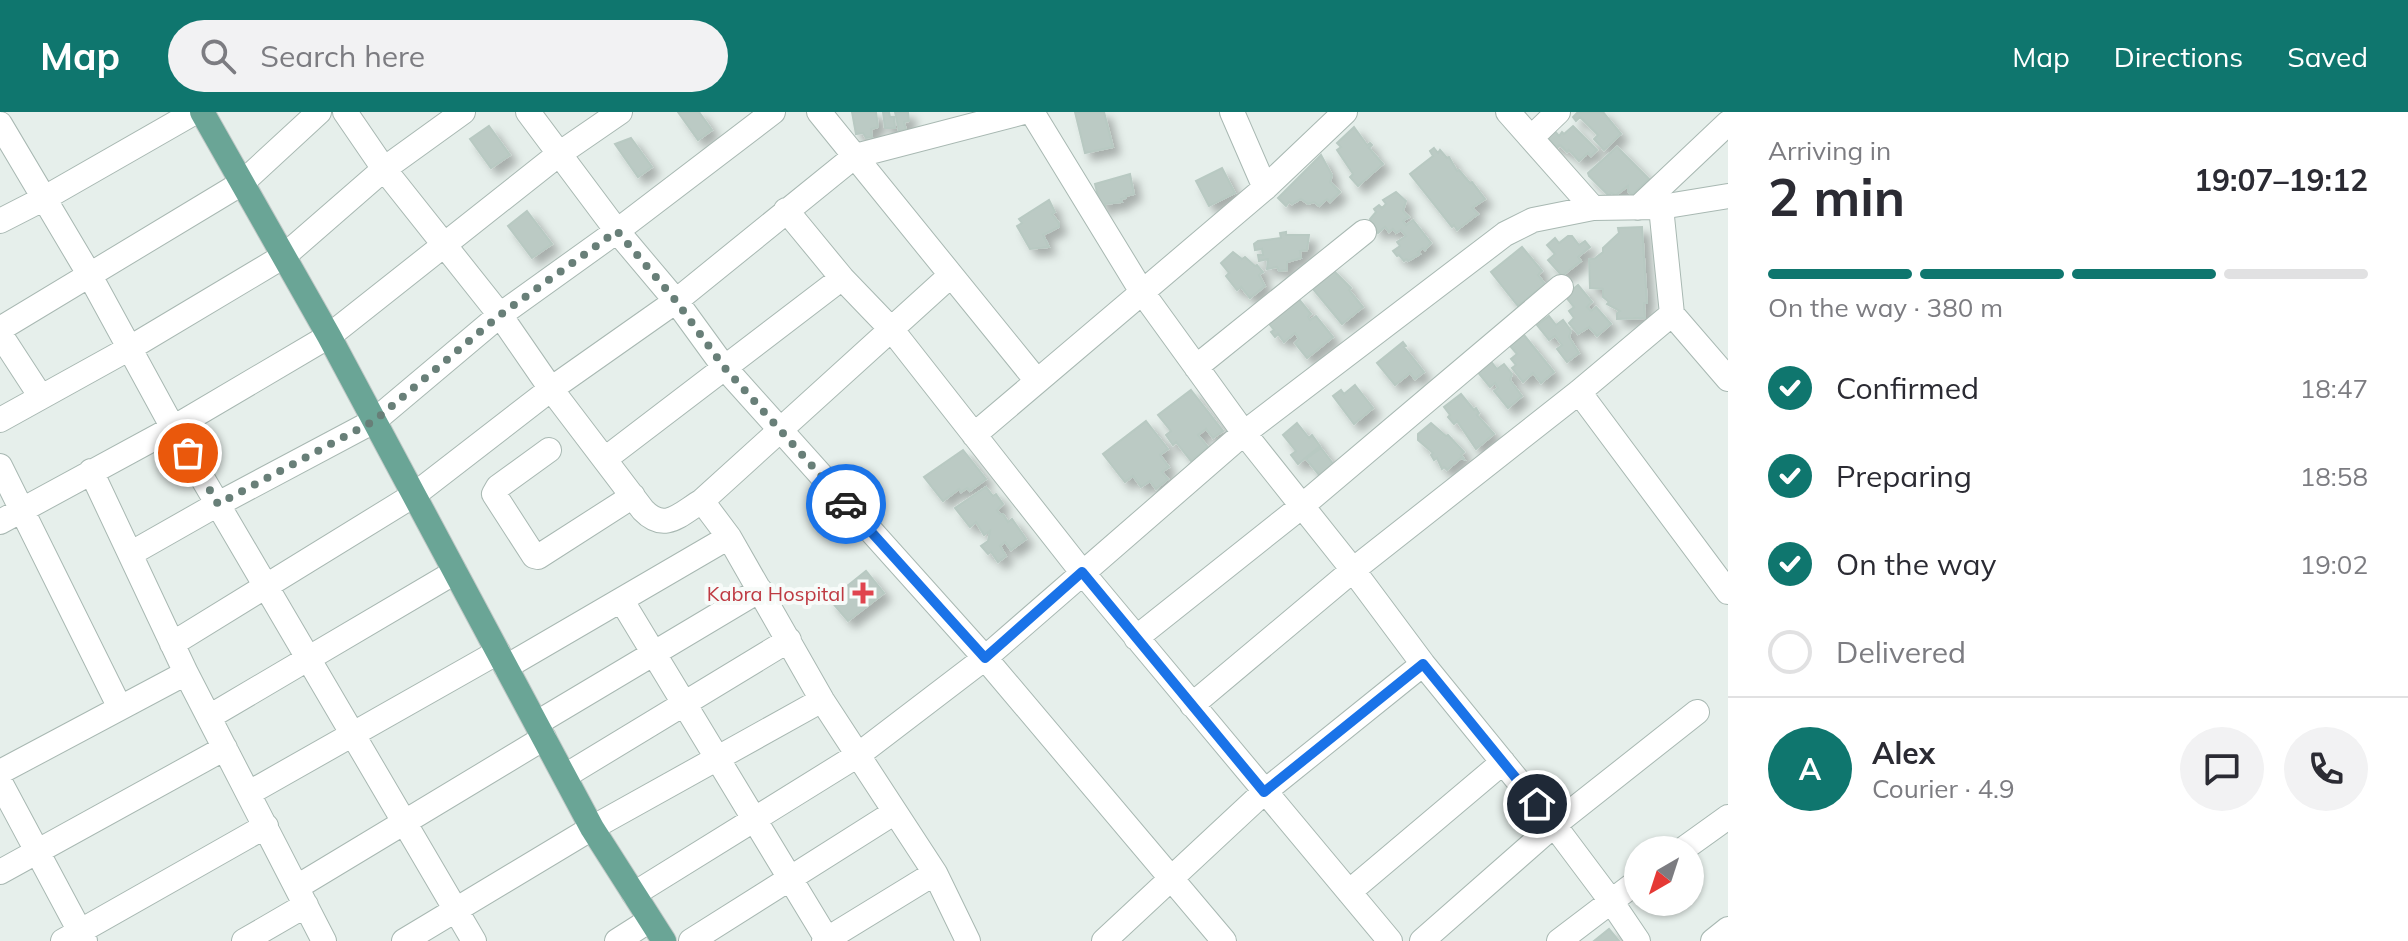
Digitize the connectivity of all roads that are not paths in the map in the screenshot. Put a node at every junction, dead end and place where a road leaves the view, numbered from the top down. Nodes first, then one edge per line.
1 (13, 112) edge
2 (195, 112) edge
3 (202, 112) edge
4 (319, 112) edge
5 (345, 112) edge
6 (463, 112) edge
7 (528, 112) edge
8 (620, 112) edge
9 (773, 112) edge
10 (819, 112) edge
11 (1024, 112) edge
12 (1032, 112) edge
13 (1232, 112) edge
14 (1345, 112) edge
15 (1508, 112) edge
16 (1558, 112) edge
17 (0, 122) edge
18 (1727, 127) edge
19 (1532, 137) junction
20 (559, 154) junction
21 (855, 156) junction
22 (384, 169) junction
23 (242, 183) junction
24 (1265, 188) junction
25 (1728, 196) edge
26 (43, 199) junction
27 (1593, 208) junction
28 (1649, 208) junction
29 (786, 210) junction
30 (0, 221) edge
31 (617, 231) junction
32 (1364, 232) dead end
33 (442, 245) junction
34 (284, 256) junction
35 (89, 274) junction
36 (951, 275) junction
37 (842, 278) junction
38 (1561, 287) dead end
39 (1142, 292) junction
40 (676, 301) junction
41 (1672, 314) junction
42 (500, 315) junction
43 (892, 330) junction
44 (0, 332) edge
45 (329, 336) junction
46 (130, 348) junction
47 (724, 367) junction
48 (1196, 367) junction
49 (1728, 379) edge
50 (1037, 381) junction
51 (551, 389) junction
52 (1579, 392) junction
53 (41, 397) junction
54 (0, 420) edge
55 (374, 421) junction
56 (173, 428) junction
57 (779, 429) junction
58 (1244, 433) junction
59 (974, 435) junction
60 (549, 450) dead end
61 (605, 459) junction
62 (0, 466) edge
63 (91, 471) junction
64 (414, 495) junction
65 (633, 496) junction
66 (702, 501) junction
67 (218, 504) junction
68 (1302, 506) junction
69 (23, 510) junction
70 (0, 522) edge
71 (729, 537) junction
72 (130, 554) junction
73 (1353, 570) junction
74 (455, 572) junction
75 (1082, 572) junction
76 (265, 585) junction
77 (760, 590) junction
78 (1728, 592) edge
79 (622, 601) junction
80 (1136, 638) junction
81 (789, 640) junction
82 (172, 644) junction
83 (655, 653) junction
84 (985, 658) junction
85 (308, 659) junction
86 (502, 659) junction
87 (1423, 664) junction
88 (186, 673) junction
89 (822, 700) junction
90 (685, 704) junction
91 (1192, 705) junction
92 (120, 708) junction
93 (1697, 712) dead end
94 (209, 717) junction
95 (540, 731) junction
96 (352, 733) junction
97 (225, 748) junction
98 (858, 755) junction
99 (716, 759) junction
100 (1503, 762) junction
101 (0, 772) edge
102 (565, 776) junction
103 (0, 782) edge
104 (1264, 792) junction
105 (249, 793) junction
106 (895, 812) junction
107 (1728, 817) edge
108 (753, 820) junction
109 (404, 822) junction
110 (1554, 825) junction
111 (266, 826) junction
112 (592, 828) junction
113 (1702, 836) edge
114 (37, 851) junction
115 (0, 872) edge
116 (935, 873) junction
117 (789, 879) junction
118 (1170, 879) junction
119 (1624, 891) edge
120 (1349, 892) junction
121 (634, 894) junction
122 (302, 896) junction
123 (1611, 901) junction
124 (455, 910) junction
125 (650, 920) junction
126 (1728, 929) edge
127 (76, 938) edge
128 (826, 940) edge
129 (244, 941) edge
130 (324, 941) edge
131 (404, 941) edge
132 (474, 941) edge
133 (617, 941) edge
134 (664, 941) edge
135 (691, 941) edge
136 (968, 941) edge
137 (1104, 941) edge
138 (1224, 941) edge
139 (1390, 941) edge
140 (1422, 941) edge
141 (1559, 941) edge
142 (1638, 941) edge
143 (1713, 941) edge

1 - 17 street
2 - 26 street
3 - 23 main road
4 - 23 street
5 - 22 street
6 - 22 street
7 - 20 street
8 - 20 street
9 - 31 street
10 - 21 street
11 - 21 street
12 - 39 street
13 - 24 street
14 - 24 street
15 - 19 street
16 - 19 street
17 - 26 street
18 - 28 street
19 - 27 street
20 - 31 street
20 - 33 street
21 - 29 street
21 - 36 street
22 - 33 street
22 - 34 street
23 - 34 main road
23 - 35 street
24 - 39 street
25 - 28 street
26 - 30 street
26 - 35 street
27 - 28 street
27 - 58 street
28 - 41 street
29 - 37 street
29 - 40 street
31 - 40 street
31 - 42 street
32 - 48 street
33 - 42 street
33 - 45 street
34 - 45 main road
34 - 46 street
35 - 44 street
35 - 46 street
36 - 43 street
36 - 50 street
37 - 43 street
37 - 47 street
38 - 68 street
39 - 48 street
39 - 50 street
40 - 47 street
40 - 51 street
41 - 49 street
41 - 52 street
42 - 51 street
42 - 55 street
43 - 57 street
43 - 59 street
44 - 53 street
45 - 55 main road
45 - 56 street
46 - 53 street
46 - 56 street
47 - 57 street
47 - 61 street
48 - 58 street
50 - 59 street
51 - 61 street
51 - 64 street
52 - 73 street
52 - 78 street
53 - 54 street
55 - 64 main road
55 - 67 street
56 - 63 street
56 - 67 street
57 - 66 street
57 - 84 street
58 - 68 street
58 - 75 street
59 - 75 street
60 - 65 street
61 - 65 street
62 - 69 street
63 - 69 street
63 - 72 street
64 - 74 main road
64 - 76 street
65 - 66 street
66 - 71 street
67 - 72 street
67 - 76 street
68 - 73 street
68 - 80 street
69 - 70 street
69 - 92 street
71 - 77 street
71 - 79 street
72 - 82 street
73 - 87 street
73 - 91 street
74 - 85 street
74 - 86 main road
75 - 80 street
75 - 84 street
76 - 82 street
76 - 85 street
77 - 81 street
77 - 83 street
79 - 83 street
79 - 86 street
80 - 91 street
81 - 89 street
81 - 90 street
82 - 88 street
83 - 90 street
83 - 95 street
84 - 98 street
84 - 118 street
85 - 94 street
85 - 96 street
86 - 95 main road
86 - 96 street
87 - 100 street
87 - 104 street
88 - 92 street
88 - 94 street
89 - 98 street
89 - 99 street
90 - 99 street
90 - 102 street
91 - 104 street
92 - 101 street
93 - 110 street
94 - 97 street
95 - 102 main road
95 - 109 street
96 - 105 street
96 - 109 street
97 - 105 street
97 - 114 street
98 - 106 street
98 - 108 street
99 - 108 street
99 - 112 street
100 - 110 street
100 - 120 street
102 - 112 main road
103 - 114 street
104 - 118 street
104 - 120 street
105 - 111 street
106 - 116 street
106 - 117 street
107 - 113 street
108 - 117 street
108 - 121 street
109 - 122 street
109 - 124 street
110 - 123 street
110 - 140 street
111 - 122 street
111 - 127 street
112 - 121 main road
112 - 124 street
114 - 115 street
114 - 127 street
116 - 128 street
116 - 136 street
117 - 128 street
117 - 135 street
118 - 137 street
118 - 138 street
119 - 123 street
120 - 139 street
121 - 125 main road
122 - 129 street
122 - 130 street
123 - 141 street
123 - 142 street
124 - 131 street
124 - 132 street
125 - 133 street
125 - 134 main road
126 - 143 street

